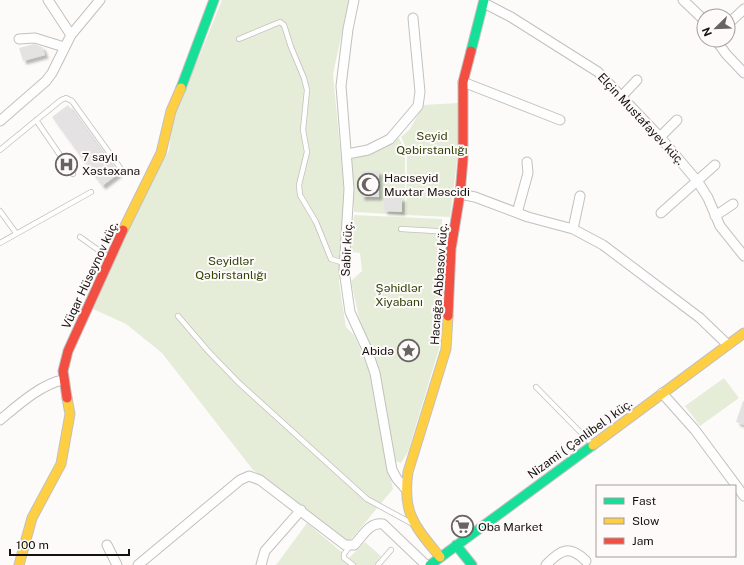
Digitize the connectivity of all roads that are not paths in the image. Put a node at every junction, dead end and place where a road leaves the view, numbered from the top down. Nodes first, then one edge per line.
1 (48, 0) edge
2 (100, 0) edge
3 (214, 0) edge
4 (354, 0) edge
5 (682, 0) edge
6 (484, 1) edge
7 (744, 9) edge
8 (696, 13) edge
9 (736, 16) edge
10 (413, 18) dead end
11 (71, 34) junction
12 (18, 39) dead end
13 (239, 39) dead end
14 (64, 47) junction
15 (722, 48) edge
16 (744, 73) edge
17 (638, 80) dead end
18 (463, 82) junction
19 (621, 97) junction
20 (36, 120) junction
21 (560, 120) dead end
22 (677, 120) dead end
23 (0, 121) edge
24 (660, 137) junction
25 (1, 147) edge
26 (347, 154) junction
27 (527, 162) dead end
28 (715, 165) dead end
29 (121, 169) dead end
30 (73, 174) dead end
31 (698, 182) junction
32 (91, 192) dead end
33 (460, 194) junction
34 (580, 196) dead end
35 (734, 204) dead end
36 (0, 211) edge
37 (661, 212) dead end
38 (517, 213) junction
39 (715, 216) junction
40 (401, 229) dead end
41 (573, 229) junction
42 (453, 232) junction
43 (16, 233) junction
44 (80, 237) dead end
45 (0, 244) edge
46 (744, 256) edge
47 (110, 258) junction
48 (344, 263) junction
49 (178, 316) dead end
50 (744, 333) edge
51 (728, 345) junction
52 (63, 380) junction
53 (536, 387) dead end
54 (662, 392) junction
55 (0, 420) edge
56 (592, 444) junction
57 (736, 485) edge
58 (736, 485) edge
59 (405, 488) junction
60 (744, 496) edge
61 (301, 510) junction
62 (414, 525) junction
63 (107, 545) dead end
64 (456, 545) junction
65 (350, 546) junction
66 (390, 550) dead end
67 (440, 557) junction
68 (586, 561) dead end
69 (19, 565) edge
70 (118, 565) edge
71 (138, 565) edge
72 (261, 565) edge
73 (353, 565) edge
74 (378, 565) edge
75 (426, 565) edge
76 (430, 565) edge
77 (472, 565) edge
78 (546, 565) edge

1 - 11 street
2 - 11 street
3 - 47 street, Vüqar Hüseynov küç.
4 - 26 street, Sabir küç.
5 - 8 street
6 - 18 street, Hacıağa Abbasov küç.
6 - 19 street, Elçin Mustafayev küç.
7 - 9 street
10 - 26 street
11 - 14 street
12 - 14 street
13 - 48 lane
14 - 23 street
15 - 16 street
17 - 19 street
18 - 21 street
18 - 33 street, Hacıağa Abbasov küç.
19 - 24 street, Elçin Mustafayev küç.
20 - 25 lane
20 - 29 lane
20 - 30 lane
22 - 24 street
24 - 31 street, Elçin Mustafayev küç.
26 - 48 street, Sabir küç.
27 - 38 street
28 - 31 street
31 - 37 street
31 - 39 street, Elçin Mustafayev küç.
32 - 43 lane
33 - 38 street
33 - 42 street, Hacıağa Abbasov küç.
34 - 41 street
35 - 39 street
36 - 43 lane
38 - 41 street
39 - 46 street, Elçin Mustafayev küç.
40 - 42 lane
41 - 51 street
42 - 59 street, Hacıağa Abbasov küç.
43 - 45 lane
44 - 47 lane
47 - 52 street, Vüqar Hüseynov küç.
48 - 59 street, Sabir küç.
49 - 62 lane
50 - 51 street, Nizami ( Çənlibel ) küç.
51 - 54 street, Nizami ( Çənlibel ) küç.
52 - 55 street
52 - 69 street, Vüqar Hüseynov küç.
53 - 56 lane
54 - 56 street, Nizami ( Çənlibel ) küç.
54 - 58 street
56 - 64 street, Nizami ( Çənlibel ) küç.
57 - 60 street
59 - 62 street, Hacıağa Abbasov küç.
61 - 65 street
61 - 71 street
61 - 72 street
62 - 67 street, Hacıağa Abbasov küç.
63 - 70 street
64 - 67 street, Nizami ( Çənlibel ) küç.
64 - 77 street
65 - 73 lane
65 - 75 street
66 - 74 lane
67 - 76 street, Nizami ( Çənlibel ) küç.
68 - 78 street

